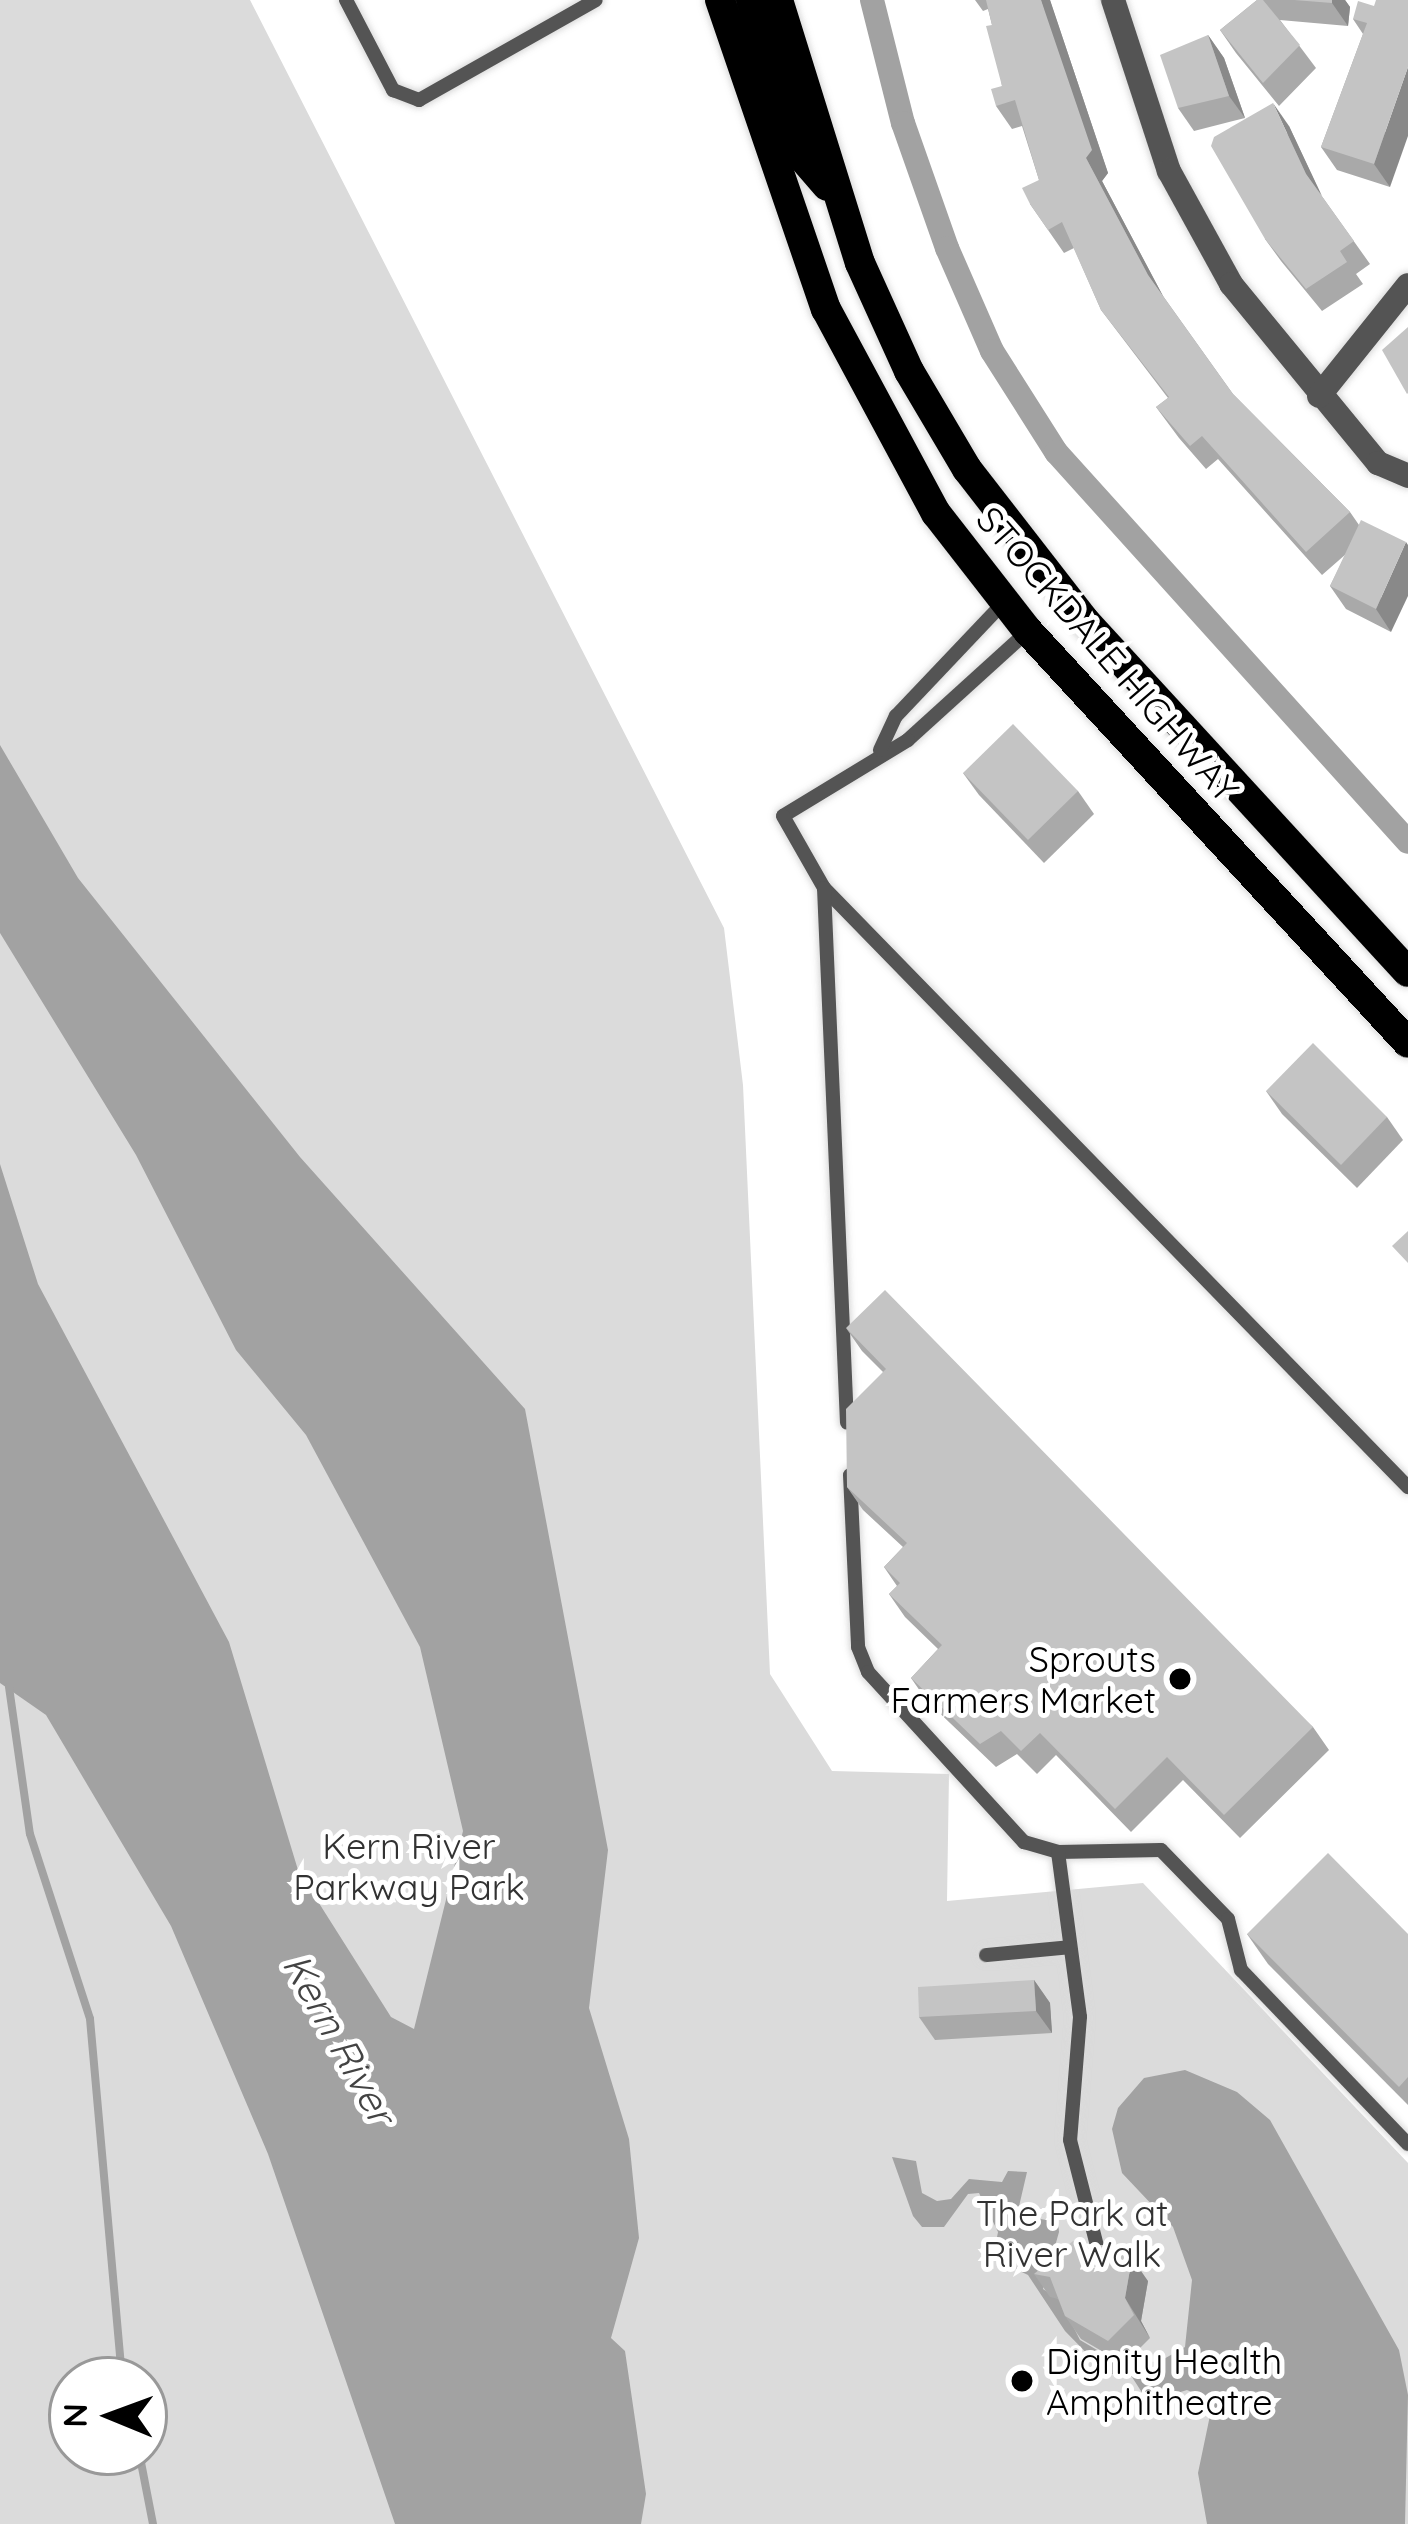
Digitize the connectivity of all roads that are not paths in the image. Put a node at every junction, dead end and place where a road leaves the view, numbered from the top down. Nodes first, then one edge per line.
1 (346, 0) edge
2 (596, 0) edge
3 (719, 0) edge
4 (752, 0) edge
5 (778, 0) edge
6 (1121, 2) edge
7 (836, 195) junction
8 (1408, 285) edge
9 (1319, 396) junction
10 (1408, 476) edge
11 (1004, 602) junction
12 (1028, 631) junction
13 (880, 750) junction
14 (824, 888) junction
15 (1408, 972) edge
16 (1408, 1043) edge
17 (848, 1437) edge
18 (849, 1460) edge
19 (1408, 1487) edge
20 (1058, 1852) junction
21 (1070, 1947) junction
22 (986, 1955) dead end
23 (1408, 2144) edge
24 (1097, 2246) edge

1 - 2 lane
3 - 11 main road, STOCKDALE HIGHWAY
4 - 7 main road
5 - 7 main road, STOCKDALE HIGHWAY
6 - 9 street
7 - 15 main road, STOCKDALE HIGHWAY
8 - 9 street
9 - 10 street
11 - 12 main road, STOCKDALE HIGHWAY
11 - 13 lane
12 - 13 lane
12 - 16 main road, STOCKDALE HIGHWAY
13 - 14 lane
14 - 17 lane
14 - 19 lane
18 - 20 lane
20 - 21 lane
20 - 23 lane
21 - 22 lane
21 - 24 lane

